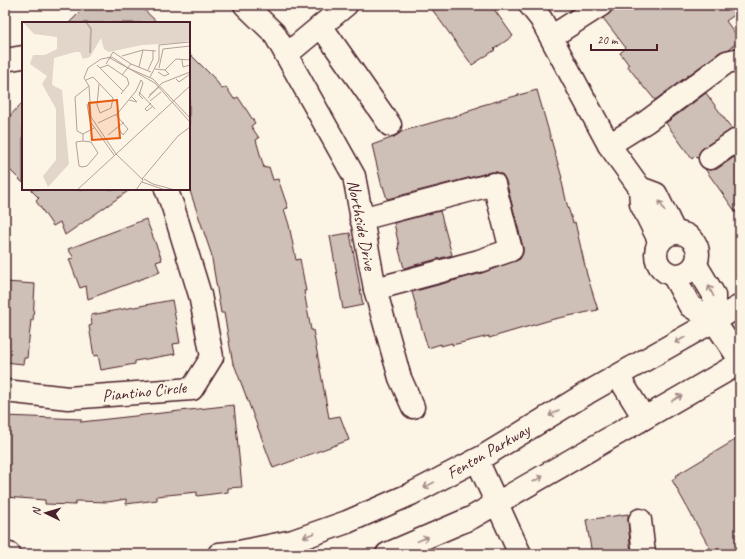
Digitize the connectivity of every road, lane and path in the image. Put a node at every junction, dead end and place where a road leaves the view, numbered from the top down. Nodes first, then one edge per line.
1 (245, 5) edge
2 (346, 5) edge
3 (530, 5) edge
4 (601, 5) edge
5 (321, 26) junction
6 (551, 37) junction
7 (286, 55) junction
8 (22, 57) edge
9 (740, 59) edge
10 (5, 60) edge
11 (390, 125) dead end
12 (740, 138) edge
13 (609, 145) junction
14 (710, 158) dead end
15 (166, 190) edge
16 (362, 219) junction
17 (667, 238) junction
18 (696, 265) junction
19 (673, 275) junction
20 (375, 289) junction
21 (740, 306) edge
22 (714, 321) junction
23 (740, 361) edge
24 (618, 376) junction
25 (5, 391) edge
26 (413, 407) dead end
27 (644, 418) junction
28 (477, 460) junction
29 (496, 503) junction
30 (640, 520) dead end
31 (5, 553) edge
32 (9, 554) edge
33 (219, 554) edge
34 (387, 554) edge
35 (520, 554) edge
36 (644, 554) edge

1 - 7 street, Northside Drive
2 - 5 street
3 - 6 street
4 - 6 street
5 - 7 street
5 - 11 street
6 - 13 street
7 - 16 street, Northside Drive
8 - 10 street
9 - 13 street
12 - 14 street
13 - 17 street
15 - 25 street, Piantino Circle
16 - 20 street, Northside Drive
16 - 20 street
17 - 18 street
17 - 19 street
18 - 19 street
22 -> 18 street
19 - 22 street
20 - 26 street, Northside Drive
21 - 22 street, Fenton Parkway
22 - 23 street
22 -> 24 street, Fenton Parkway
27 -> 23 street
24 - 27 street
24 -> 28 street, Fenton Parkway
29 -> 27 street
28 - 29 street
28 -> 33 street, Fenton Parkway
34 -> 29 street
29 - 35 street
30 - 36 street
31 - 32 street

